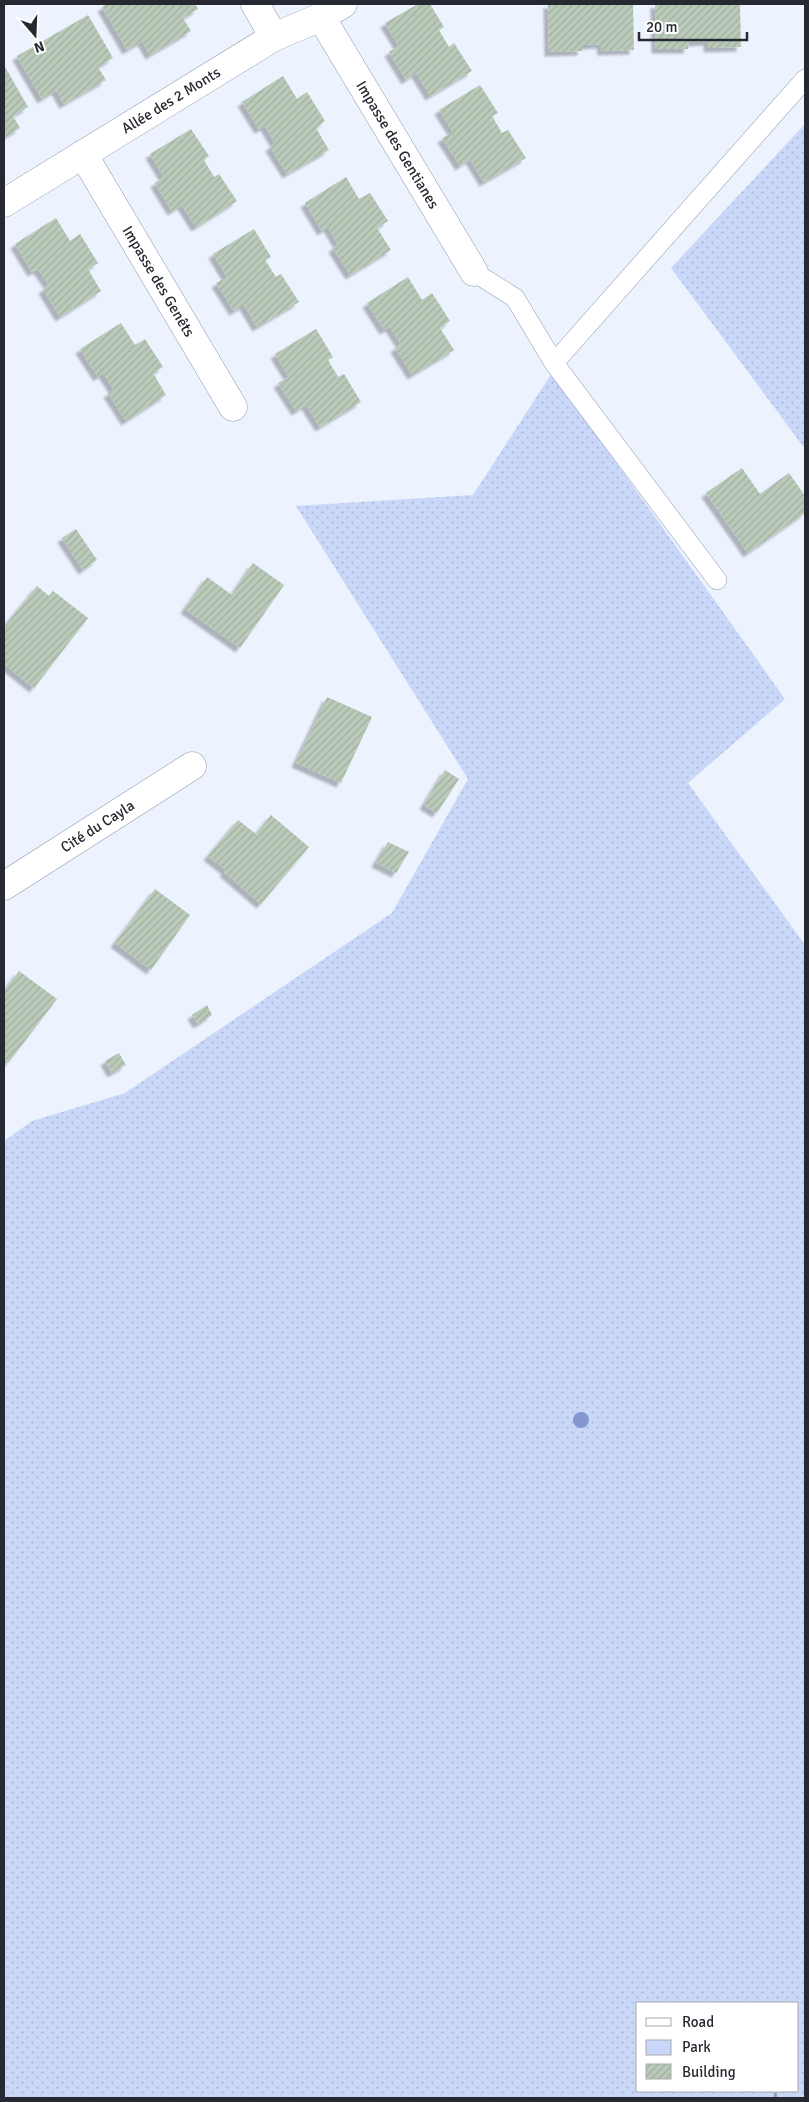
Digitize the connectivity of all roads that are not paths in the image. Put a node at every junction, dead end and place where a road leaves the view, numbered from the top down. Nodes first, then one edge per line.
1 (255, 4) edge
2 (332, 10) edge
3 (274, 37) junction
4 (805, 79) edge
5 (83, 154) junction
6 (4, 203) edge
7 (474, 272) joint
8 (554, 363) junction
9 (233, 407) dead end
10 (718, 580) dead end
11 (192, 766) dead end
12 (4, 886) edge

1 - 3 street
2 - 3 street, Allée des 2 Monts
2 - 7 street, Impasse des Gentianes
3 - 5 street, Allée des 2 Monts
4 - 8 lane
5 - 6 street, Allée des 2 Monts
5 - 9 street, Impasse des Genêts
7 - 8 lane
8 - 10 lane
11 - 12 street, Cité du Cayla

